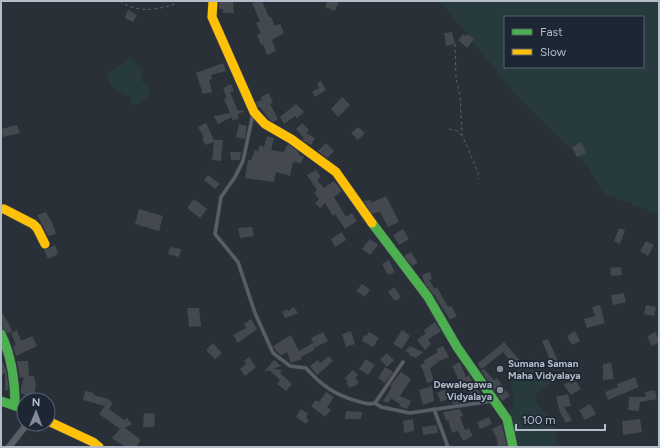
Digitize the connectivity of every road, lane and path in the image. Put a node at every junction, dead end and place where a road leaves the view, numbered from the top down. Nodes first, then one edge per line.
1 (120, 1) edge
2 (175, 1) edge
3 (213, 1) edge
4 (455, 44) dead end
5 (254, 112) junction
6 (449, 129) dead end
7 (462, 135) junction
8 (479, 179) dead end
9 (1, 209) edge
10 (45, 244) dead end
11 (1, 334) edge
12 (402, 362) dead end
13 (494, 400) junction
14 (1, 401) edge
15 (375, 403) junction
16 (15, 405) joint
17 (434, 409) junction
18 (56, 424) edge
19 (21, 432) edge
20 (9, 447) edge
21 (99, 447) edge
22 (448, 447) edge
23 (513, 447) edge

1 - 2 path
3 - 5 main road
4 - 7 path
5 - 13 main road
5 - 15 lane
6 - 7 path
7 - 8 path
9 - 10 main road
11 - 16 main road
12 - 15 lane
13 - 17 lane
13 - 23 main road
14 - 16 main road
15 - 17 lane
17 - 22 lane
18 - 21 main road
19 - 20 street

